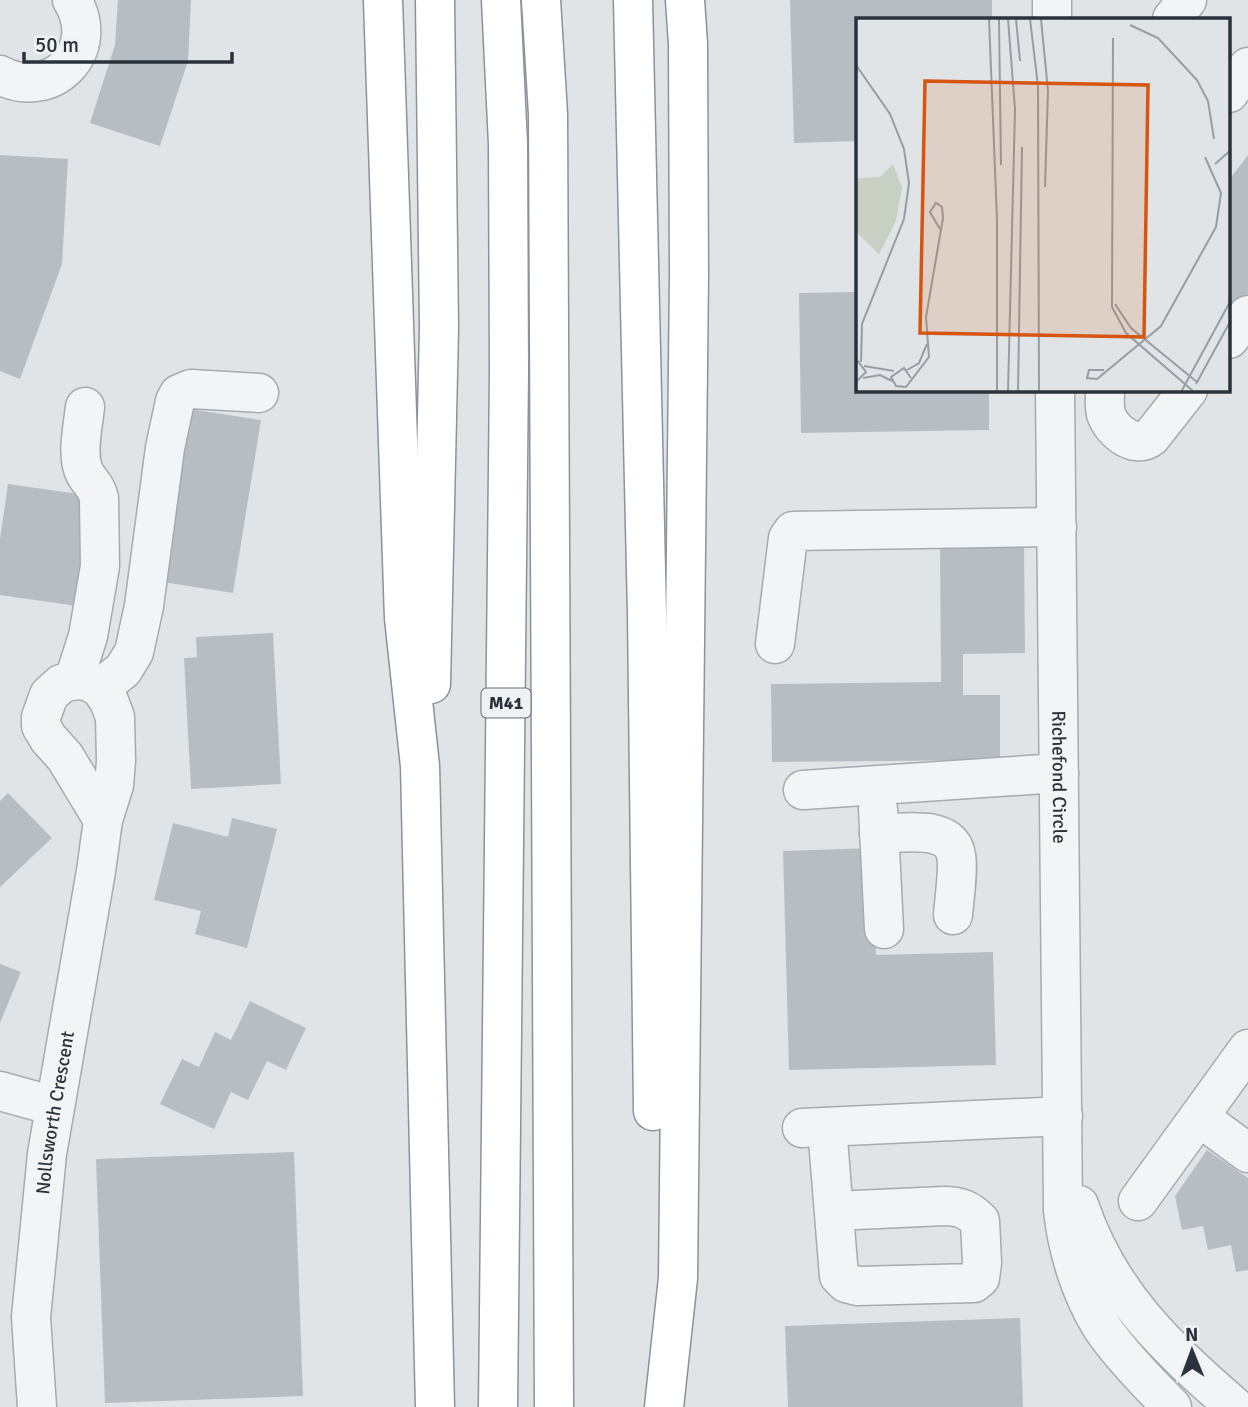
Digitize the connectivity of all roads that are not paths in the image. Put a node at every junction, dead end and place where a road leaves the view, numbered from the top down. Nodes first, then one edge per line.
1 (72, 0) edge
2 (383, 0) edge
3 (435, 0) edge
4 (501, 0) edge
5 (541, 0) edge
6 (633, 0) edge
7 (685, 0) edge
8 (1052, 0) edge
9 (1187, 0) edge
10 (1052, 18) edge
11 (1173, 18) edge
12 (1248, 67) edge
13 (0, 75) edge
14 (1230, 92) edge
15 (1248, 315) edge
16 (1230, 338) edge
17 (1055, 392) edge
18 (1105, 392) edge
19 (1186, 392) edge
20 (259, 393) dead end
21 (85, 407) dead end
22 (1057, 527) junction
23 (775, 644) dead end
24 (87, 684) junction
25 (421, 766) junction
26 (1059, 774) junction
27 (877, 786) junction
28 (803, 790) dead end
29 (103, 820) junction
30 (879, 834) junction
31 (953, 915) dead end
32 (884, 929) dead end
33 (1248, 1049) edge
34 (0, 1091) edge
35 (54, 1106) junction
36 (1063, 1116) junction
37 (1199, 1117) junction
38 (1248, 1153) edge
39 (1063, 1164) junction
40 (1138, 1201) dead end
41 (834, 1211) dead end
42 (37, 1407) edge
43 (435, 1407) edge
44 (498, 1407) edge
45 (554, 1407) edge
46 (657, 1407) edge
47 (664, 1407) edge
48 (1172, 1407) edge
49 (1235, 1407) edge

1 - 13 street
2 - 25 highway
3 - 25 highway
4 - 44 highway, M41
5 - 45 highway, M41
6 - 46 highway
7 - 47 highway
8 - 10 street
9 - 11 street
12 - 14 street
15 - 16 street
17 - 22 street, Richefond Circle
18 - 19 street
20 - 24 street
21 - 24 street
22 - 23 street
22 - 26 street, Richefond Circle
24 - 29 street, Nollsworth Crescent
24 - 29 street
25 - 43 highway
26 - 27 street
26 - 36 street, Richefond Circle
27 - 28 street
27 - 30 street
29 - 35 street, Nollsworth Crescent
30 - 31 street
30 - 32 street
33 - 37 street
34 - 35 street
35 - 42 street, Nollsworth Crescent
36 - 39 street, Richefond Circle
36 - 41 street
37 - 38 street
37 - 40 street
39 - 48 street, Richefond Circle
39 - 49 street, Richefond Circle

